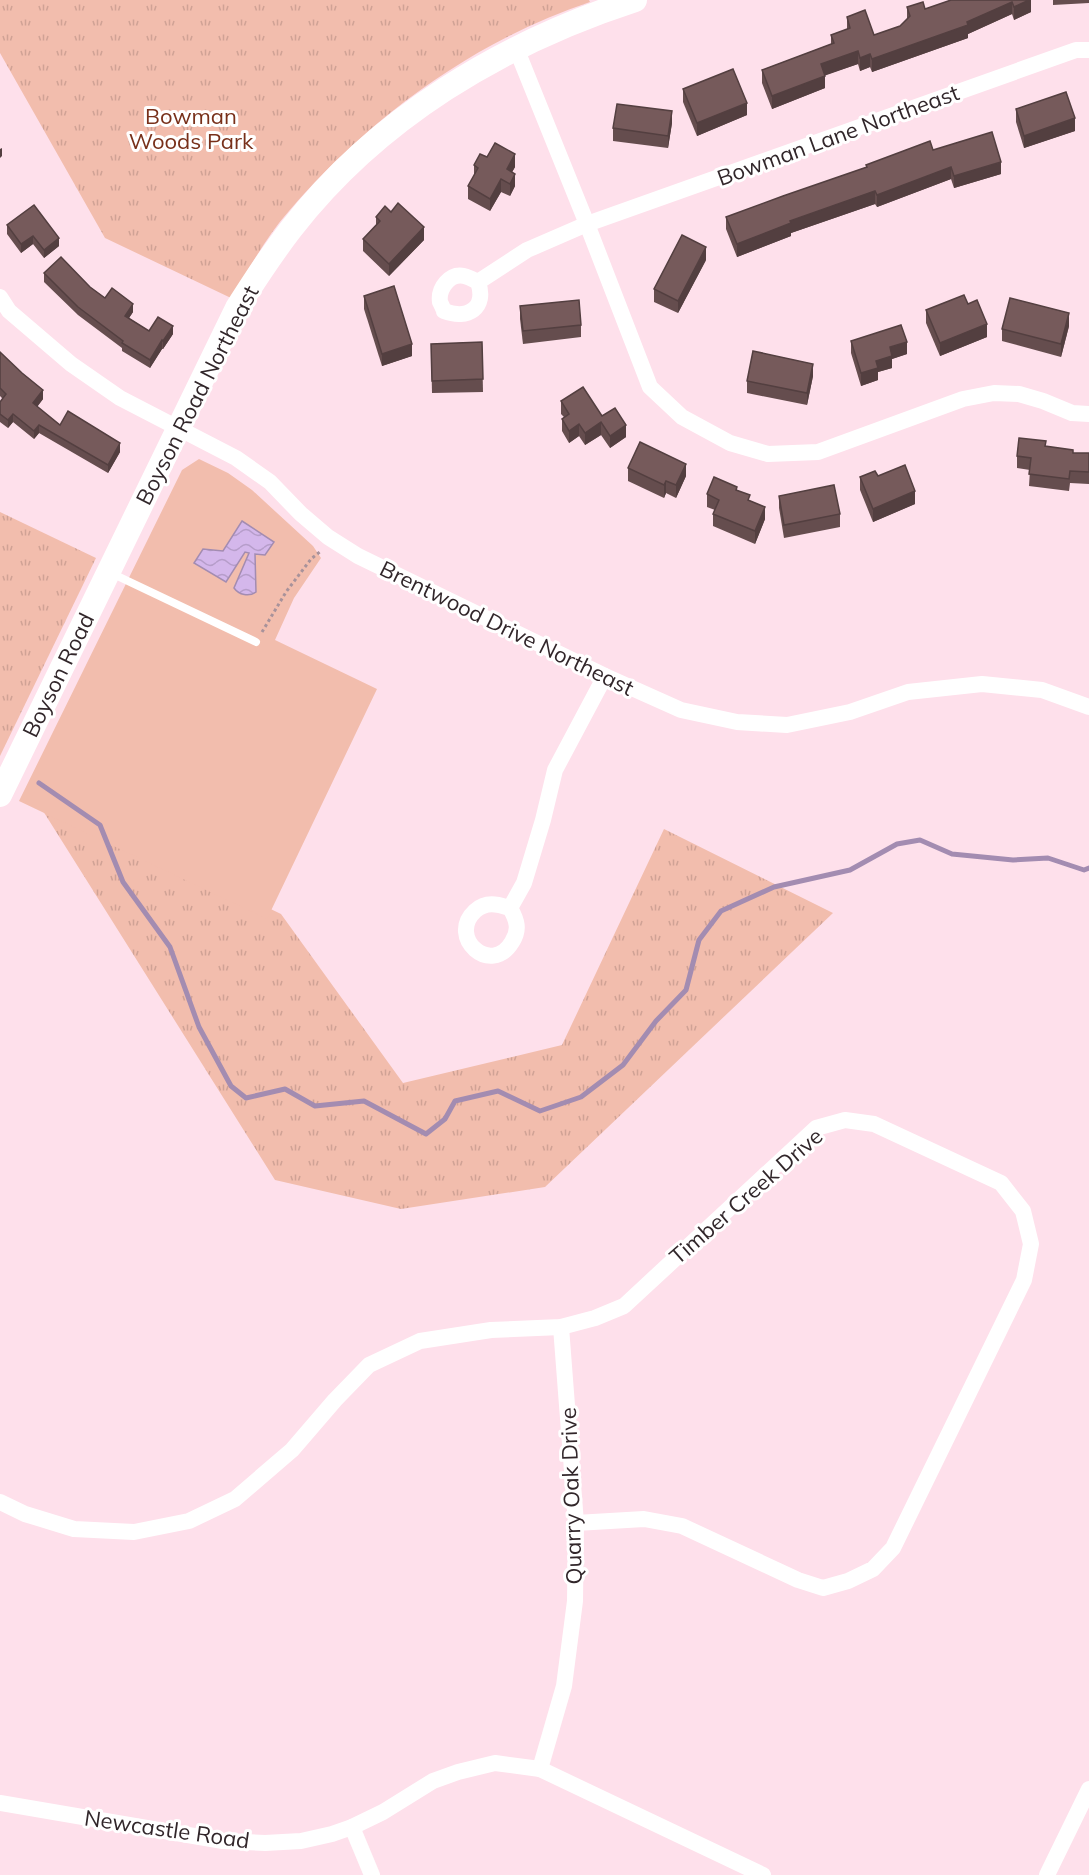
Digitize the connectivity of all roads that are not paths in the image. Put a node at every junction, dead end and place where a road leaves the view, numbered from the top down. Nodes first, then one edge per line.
1 (635, 0) edge
2 (606, 4) edge
3 (516, 48) junction
4 (1089, 50) edge
5 (587, 224) junction
6 (478, 282) dead end
7 (0, 297) edge
8 (1089, 414) edge
9 (179, 428) junction
10 (112, 563) junction
11 (256, 642) road end
12 (605, 676) junction
13 (1089, 707) edge
14 (0, 795) edge
15 (510, 908) dead end
16 (561, 1327) junction
17 (0, 1502) edge
18 (576, 1523) junction
19 (540, 1769) junction
20 (1089, 1789) edge
21 (0, 1803) edge
22 (352, 1827) junction
23 (372, 1875) edge
24 (763, 1875) edge
25 (1047, 1875) edge

1 - 2 main road, Boyson Road Northeast
2 - 3 main road, Boyson Road Northeast
3 - 5 street
3 - 9 main road, Boyson Road Northeast
4 - 5 street, Bowman Lane Northeast
5 - 6 street, Bowman Lane Northeast
5 - 8 street
7 - 9 street, Brentwood Drive Northeast
9 - 10 main road, Boyson Road Northeast
9 - 12 street, Brentwood Drive Northeast
10 - 11 lane
10 - 14 main road, Boyson Road
12 - 13 street, Brentwood Drive Northeast
12 - 15 street
16 - 17 street, Timber Creek Drive
16 - 18 street, Quarry Oak Drive
16 - 18 street, Timber Creek Drive
18 - 19 street, Quarry Oak Drive
19 - 22 street, Newcastle Road
19 - 24 street, Newcastle Road
20 - 25 street
21 - 22 street, Newcastle Road
22 - 23 street

